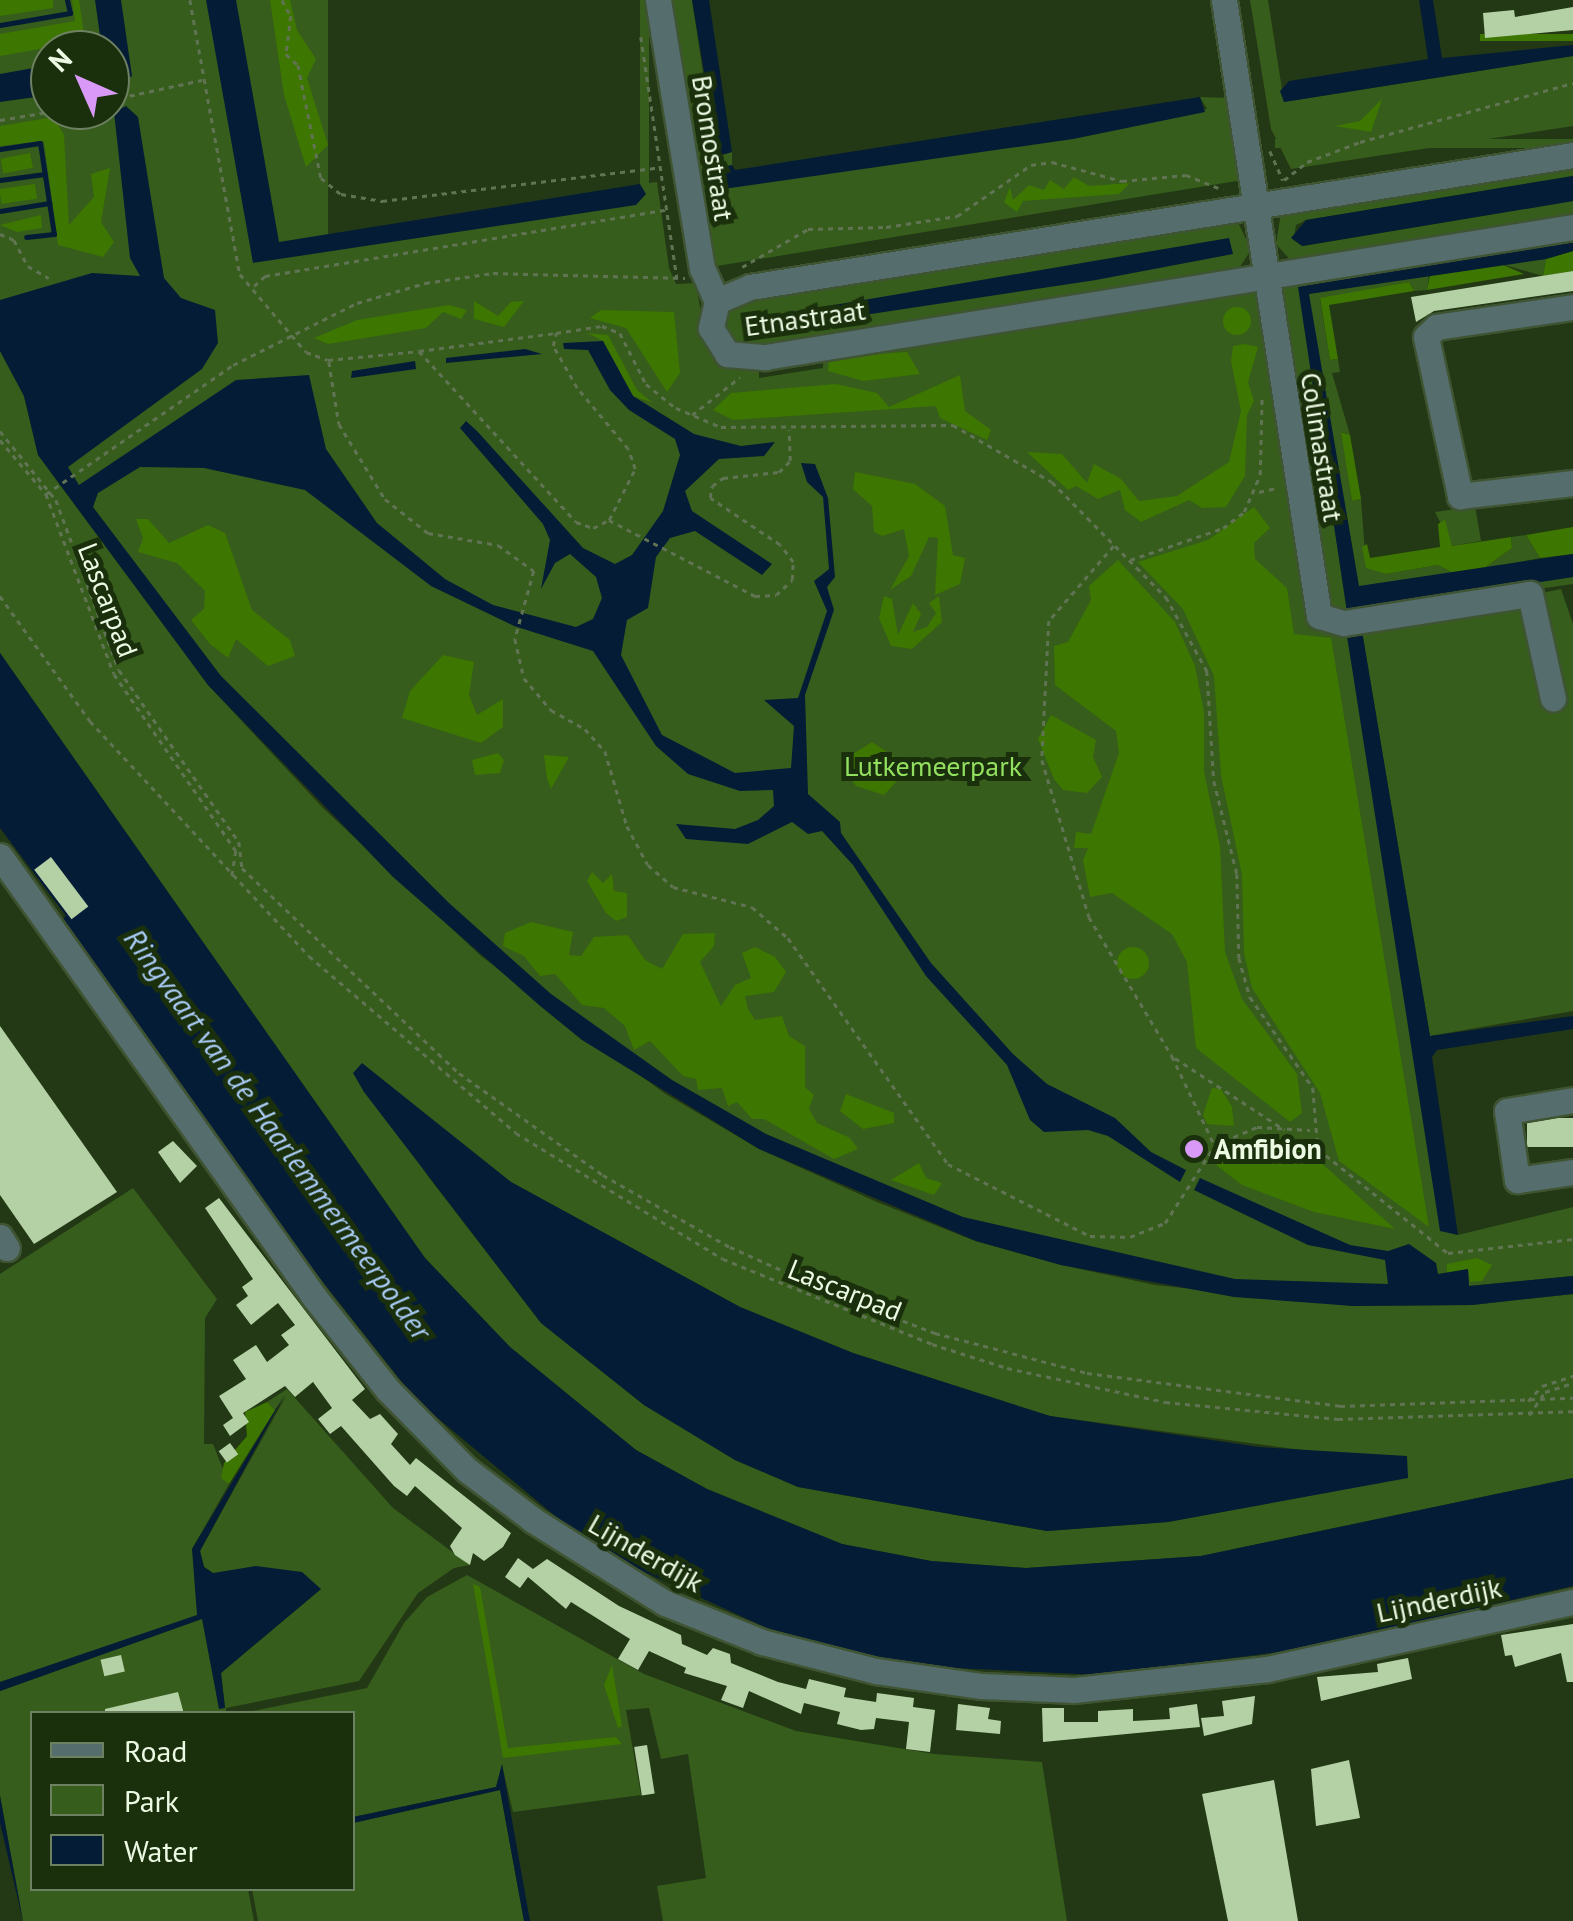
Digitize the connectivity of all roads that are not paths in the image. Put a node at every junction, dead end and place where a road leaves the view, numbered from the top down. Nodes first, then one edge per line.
1 (658, 0) edge
2 (1224, 0) edge
3 (1573, 155) edge
4 (1256, 206) junction
5 (1573, 226) edge
6 (1265, 276) junction
7 (718, 301) junction
8 (1573, 307) edge
9 (1573, 482) edge
10 (1554, 700) dead end
11 (0, 856) edge
12 (1573, 1100) edge
13 (1573, 1172) edge
14 (1573, 1602) edge

1 - 7 street, Bromostraat
2 - 4 street
3 - 4 street, Etnastraat
4 - 6 street, Colimastraat
4 - 7 street, Etnastraat
5 - 6 street, Etnastraat
6 - 7 street, Etnastraat
6 - 10 street, Colimastraat
8 - 9 street
11 - 14 street, Lijnderdijk
12 - 13 street

